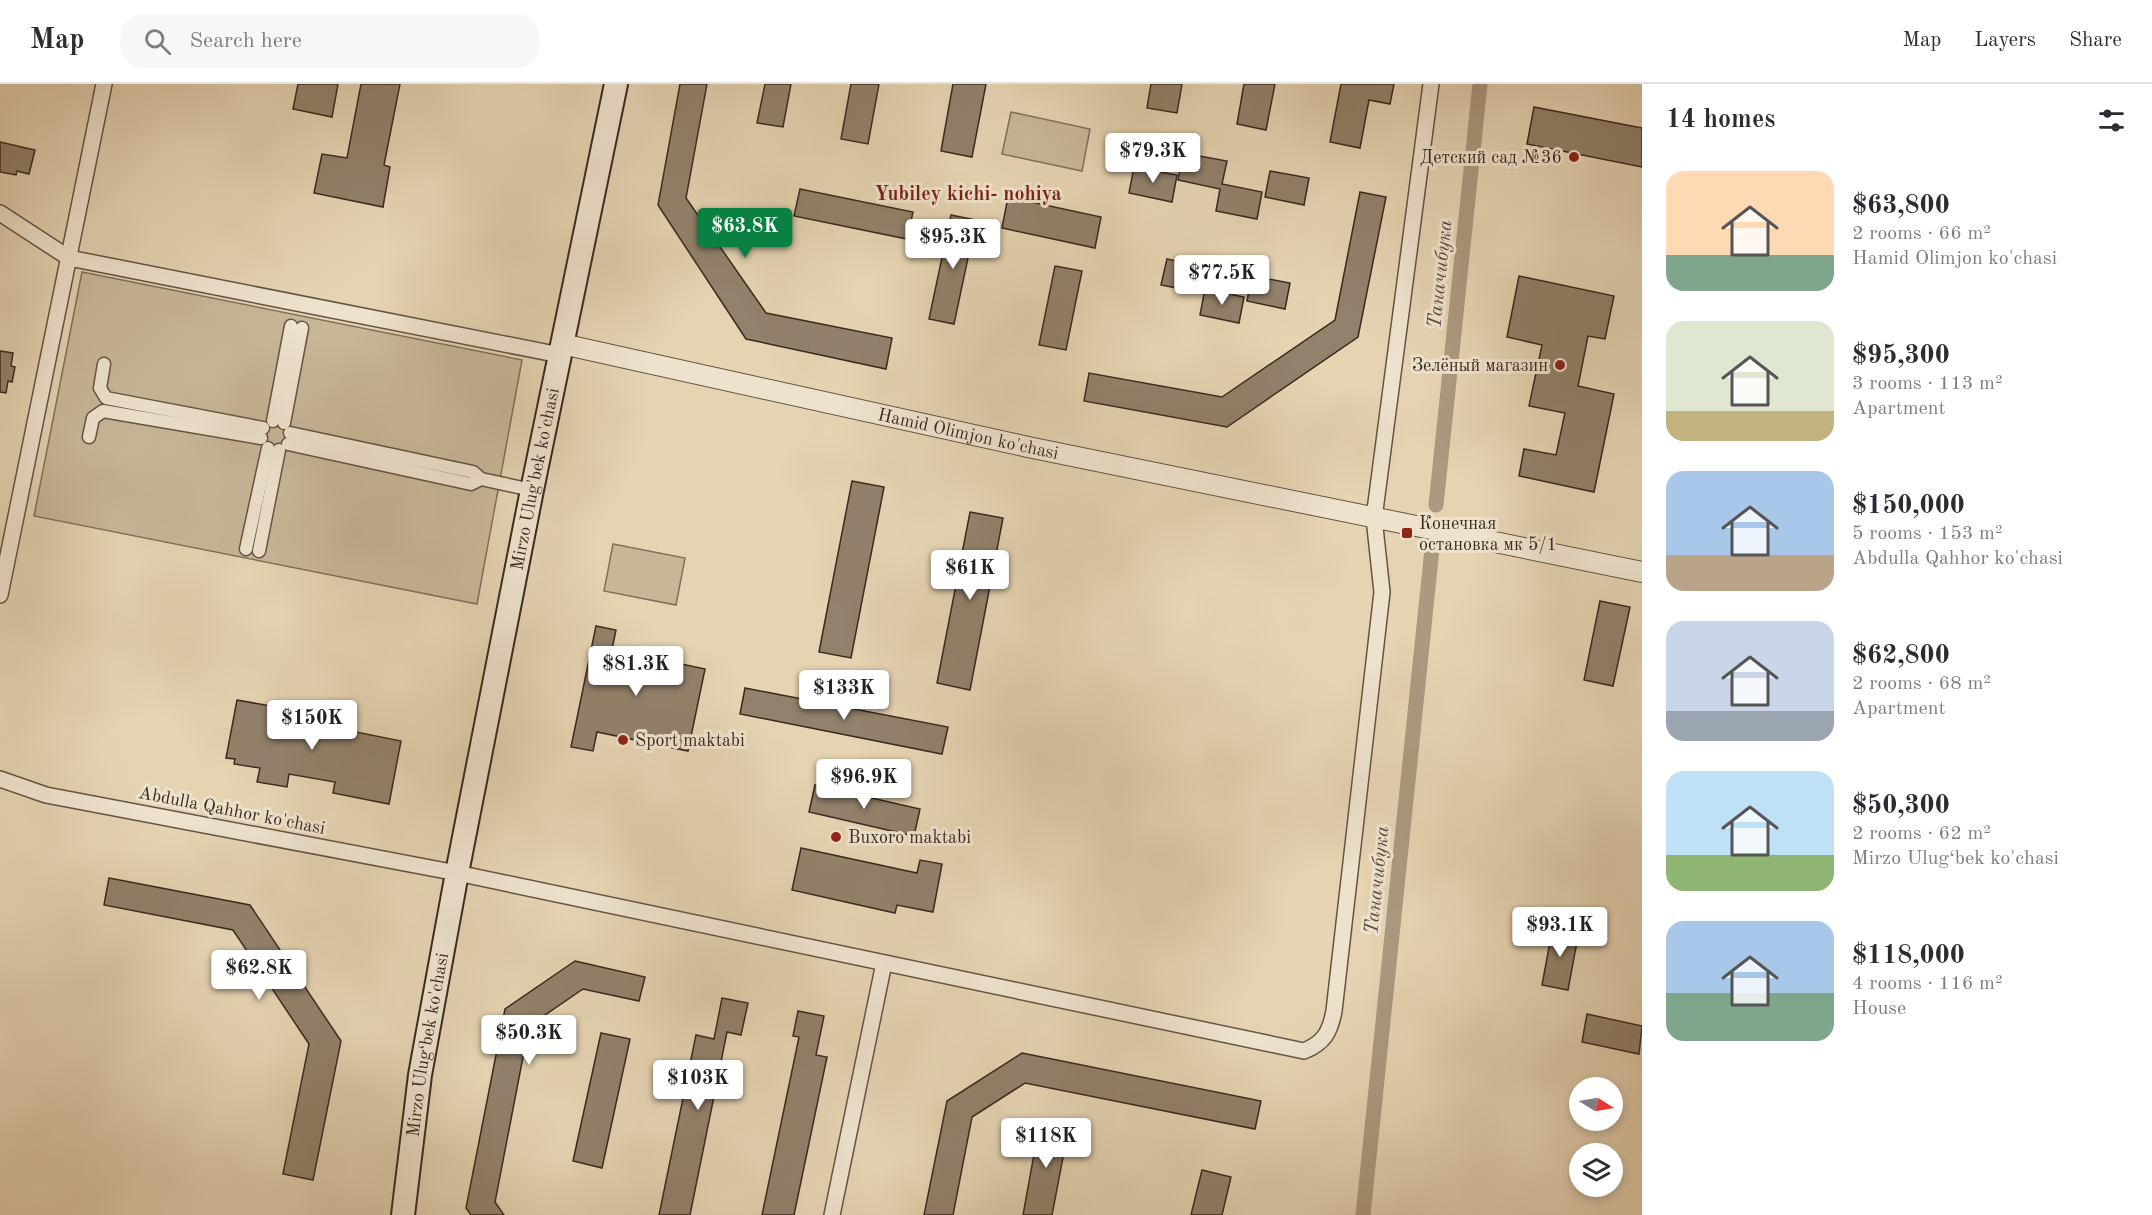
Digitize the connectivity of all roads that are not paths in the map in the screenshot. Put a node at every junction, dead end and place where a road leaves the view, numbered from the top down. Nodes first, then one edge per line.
1 (104, 84) edge
2 (616, 84) edge
3 (1431, 84) edge
4 (0, 213) edge
5 (69, 258) junction
6 (296, 327) dead end
7 (561, 349) junction
8 (104, 364) dead end
9 (276, 436) junction
10 (89, 437) dead end
11 (532, 490) junction
12 (1374, 518) junction
13 (253, 550) dead end
14 (1642, 572) edge
15 (0, 595) edge
16 (0, 780) edge
17 (458, 873) junction
18 (884, 963) junction
19 (403, 1215) edge
20 (832, 1215) edge

1 - 5 street
2 - 7 main road, Mirzo Ulug'bek ko'chasi
3 - 12 street, Abdulla Qahhor ko'chasi
4 - 5 street
5 - 7 street
5 - 15 street
6 - 9 street
7 - 11 main road, Mirzo Ulug'bek ko'chasi
7 - 12 street, Hamid Olimjon ko'chasi
8 - 9 street
9 - 10 street
9 - 11 street
9 - 13 street
11 - 17 main road, Mirzo Ulug'bek ko'chasi
12 - 14 street, Hamid Olimjon ko'chasi
12 - 18 street, Abdulla Qahhor ko'chasi
16 - 17 street, Abdulla Qahhor ko'chasi
17 - 18 street, Abdulla Qahhor ko'chasi
17 - 19 main road, Mirzo Ulug‘bek ko'chasi
18 - 20 street

